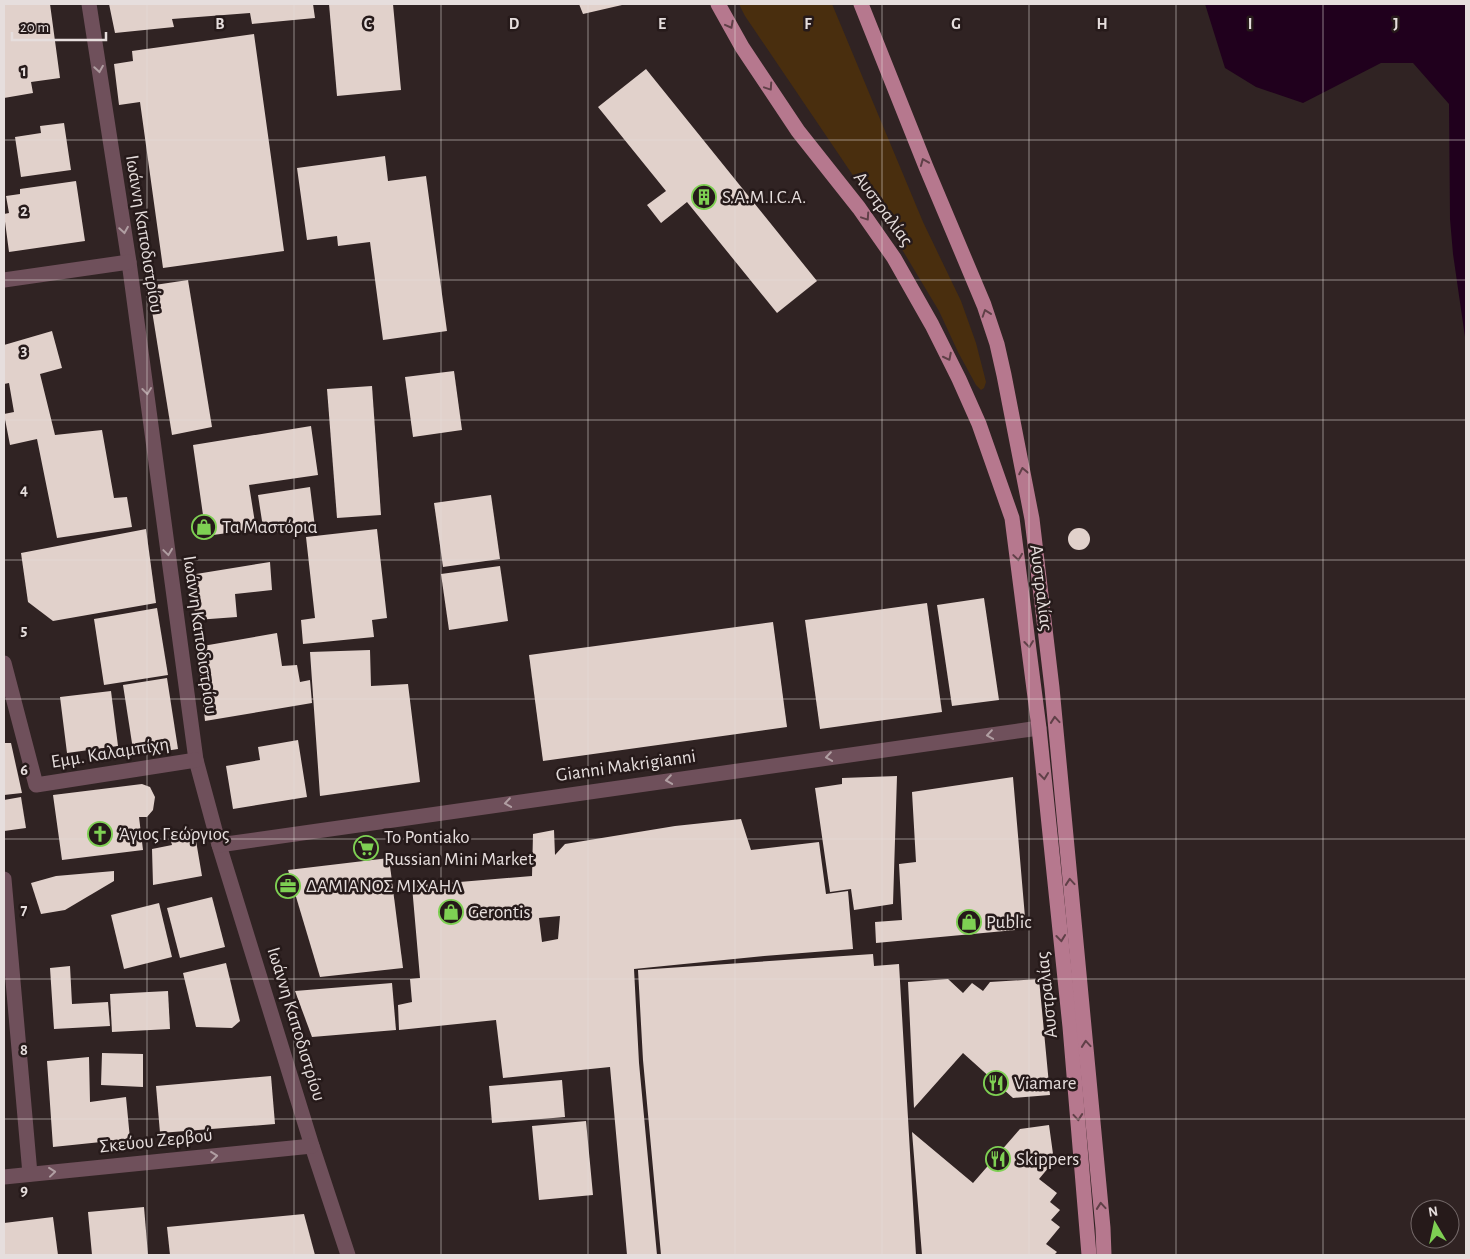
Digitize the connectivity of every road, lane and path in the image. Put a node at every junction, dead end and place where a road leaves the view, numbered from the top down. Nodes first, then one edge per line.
1 (89, 4) edge
2 (718, 4) edge
3 (861, 4) edge
4 (129, 262) junction
5 (4, 280) edge
6 (4, 662) edge
7 (1039, 728) junction
8 (196, 760) junction
9 (220, 845) junction
10 (4, 879) edge
11 (312, 1146) junction
12 (30, 1174) junction
13 (4, 1177) edge
14 (348, 1255) edge
15 (1089, 1255) edge
16 (1104, 1255) edge

1 -> 4 street, Ιωάννη Καποδιστρίου
2 -> 7 main road, Αυστραλίας
16 -> 3 main road, Αυστραλίας
4 - 5 street
4 -> 8 street, Ιωάννη Καποδιστρίου
6 - 8 street, Εμμ. Καλαμπίχη
7 -> 9 street, Gianni Makrigianni
7 -> 15 main road, Αυστραλίας
8 - 9 street, Ιωάννη Καποδιστρίου
9 - 11 street, Ιωάννη Καποδιστρίου
10 - 12 street
12 -> 11 street, Σκεύου Ζερβού
11 - 14 street, Ιωάννη Καποδιστρίου
12 - 13 street, Σκεύου Ζερβού

